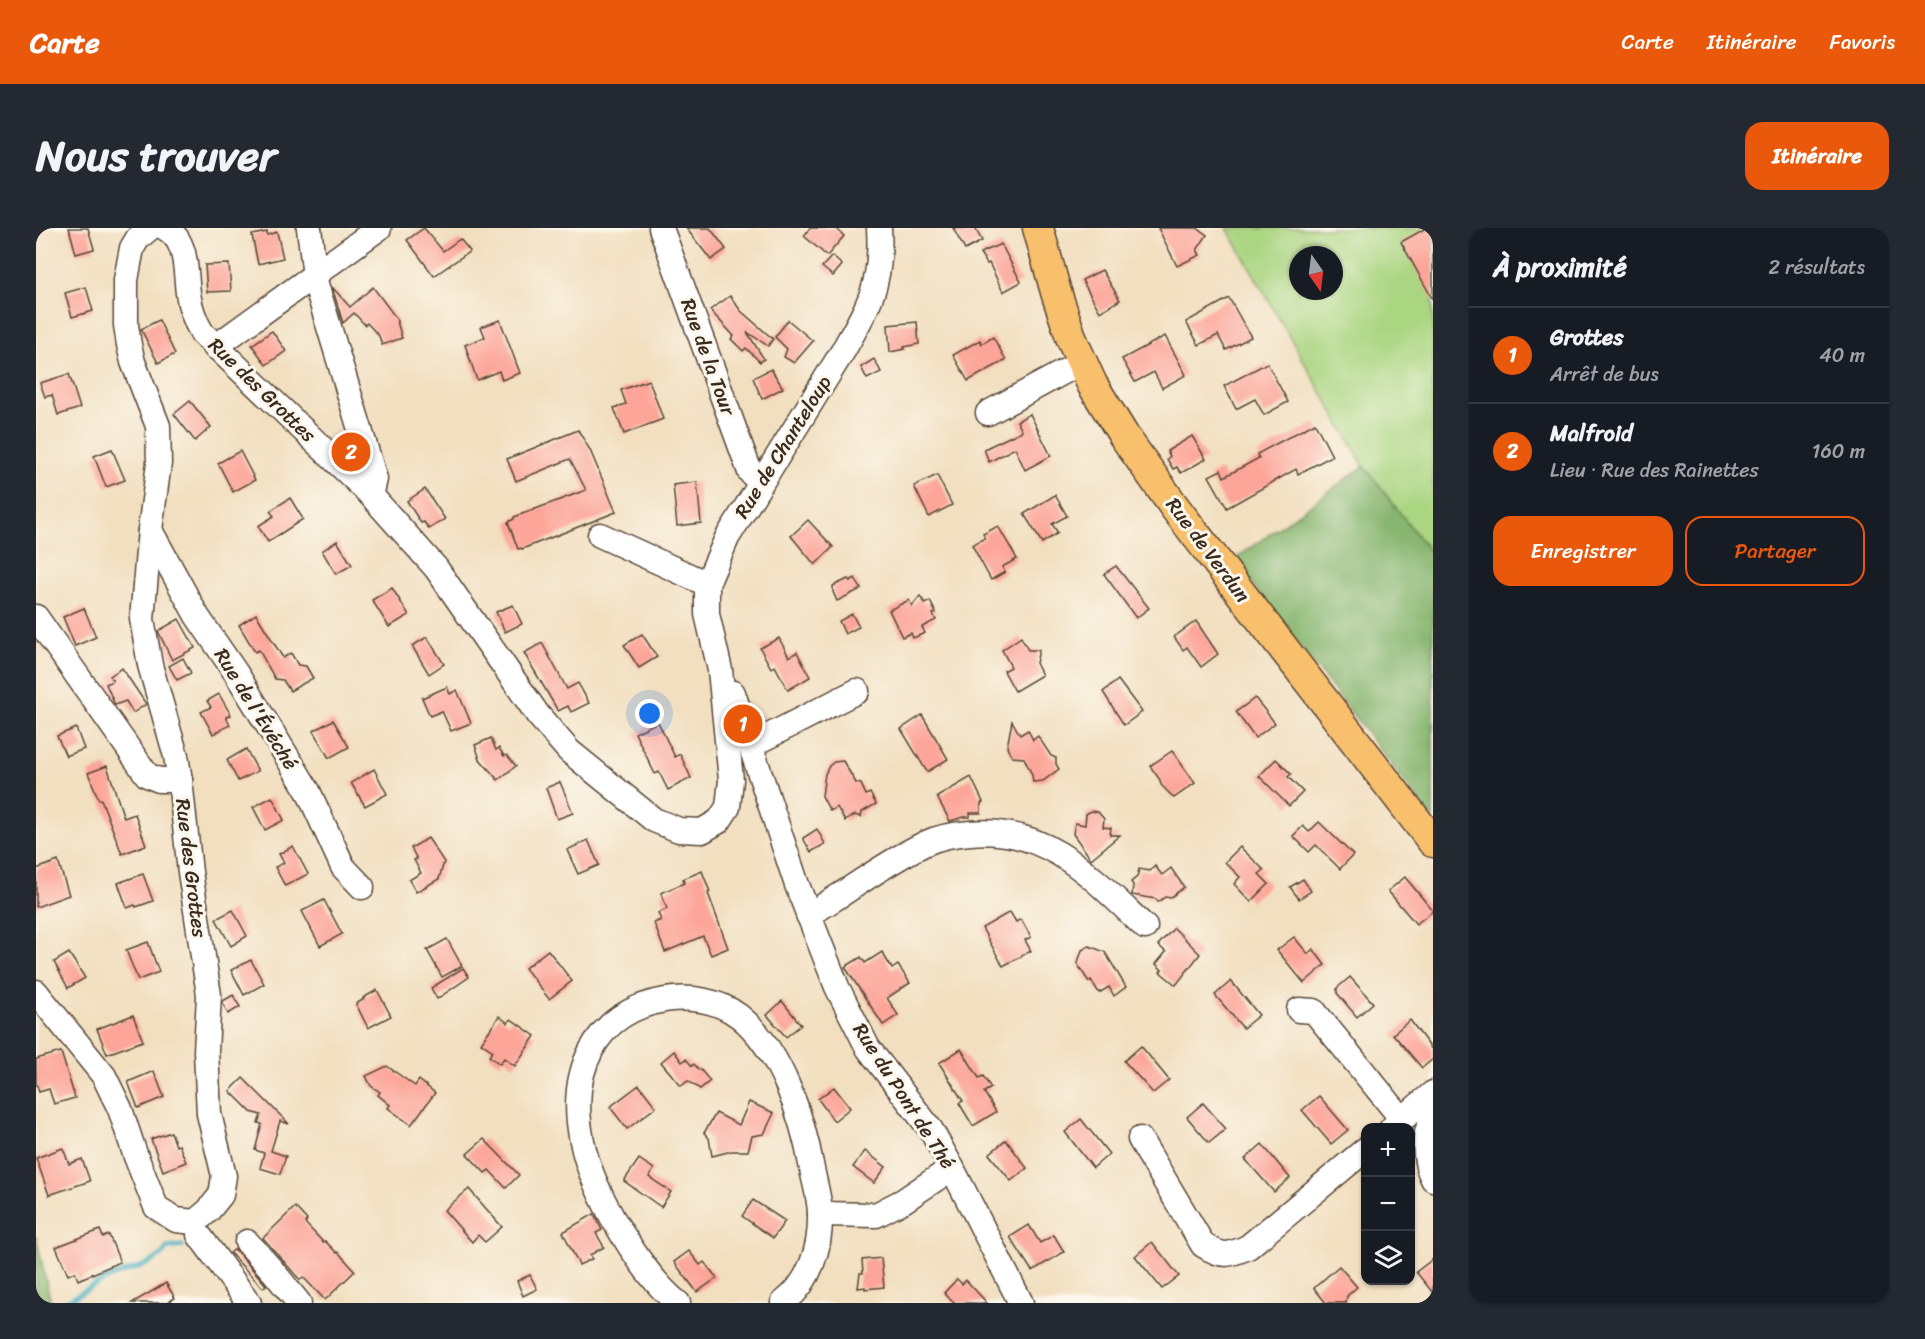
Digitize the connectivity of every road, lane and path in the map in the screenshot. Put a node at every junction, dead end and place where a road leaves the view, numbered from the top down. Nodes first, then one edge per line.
1 (150, 228) edge
2 (165, 228) edge
3 (309, 228) edge
4 (379, 228) edge
5 (661, 228) edge
6 (879, 228) edge
7 (1038, 228) edge
8 (314, 276) junction
9 (215, 347) junction
10 (1082, 362) junction
11 (988, 413) dead end
12 (760, 483) junction
13 (369, 494) junction
14 (150, 530) junction
15 (600, 535) dead end
16 (707, 584) junction
17 (36, 617) edge
18 (720, 670) junction
19 (856, 691) dead end
20 (752, 748) junction
21 (180, 780) junction
22 (1433, 842) edge
23 (362, 887) dead end
24 (808, 915) junction
25 (1145, 927) dead end
26 (36, 992) edge
27 (1299, 1010) dead end
28 (1433, 1093) edge
29 (1433, 1118) edge
30 (1397, 1123) edge
31 (1140, 1139) dead end
32 (1361, 1152) edge
33 (952, 1167) junction
34 (1433, 1179) edge
35 (820, 1214) junction
36 (199, 1235) dead end
37 (247, 1242) dead end
38 (249, 1303) edge
39 (299, 1303) edge
40 (678, 1303) edge
41 (783, 1303) edge
42 (1021, 1303) edge

1 - 14 street, Rue des Grottes
2 - 9 street, Rue des Grottes
3 - 8 street
4 - 8 street
5 - 12 street, Rue de la Tour
6 - 12 street, Rue de Chanteloup
7 - 10 main road, Rue de Verdun
8 - 9 street
8 - 13 street
9 - 13 street, Rue des Grottes
10 - 11 street
10 - 22 main road, Rue de Verdun
12 - 16 street, Rue de Chanteloup
13 - 18 street, Rue des Grottes
14 - 21 street, Rue des Grottes
14 - 23 street, Rue de l'Évéché
15 - 16 street
16 - 18 street, Rue de Chanteloup
17 - 21 street
18 - 20 street, Rue du Pont de Thé
19 - 20 street
20 - 24 street, Rue du Pont de Thé
21 - 26 street, Rue des Grottes
24 - 25 street
24 - 33 street, Rue du Pont de Thé
27 - 30 street
28 - 30 street
29 - 34 street
31 - 32 street
33 - 35 street
33 - 42 street, Rue du Pont de Thé
35 - 40 street
35 - 41 street
36 - 38 street
37 - 39 street

